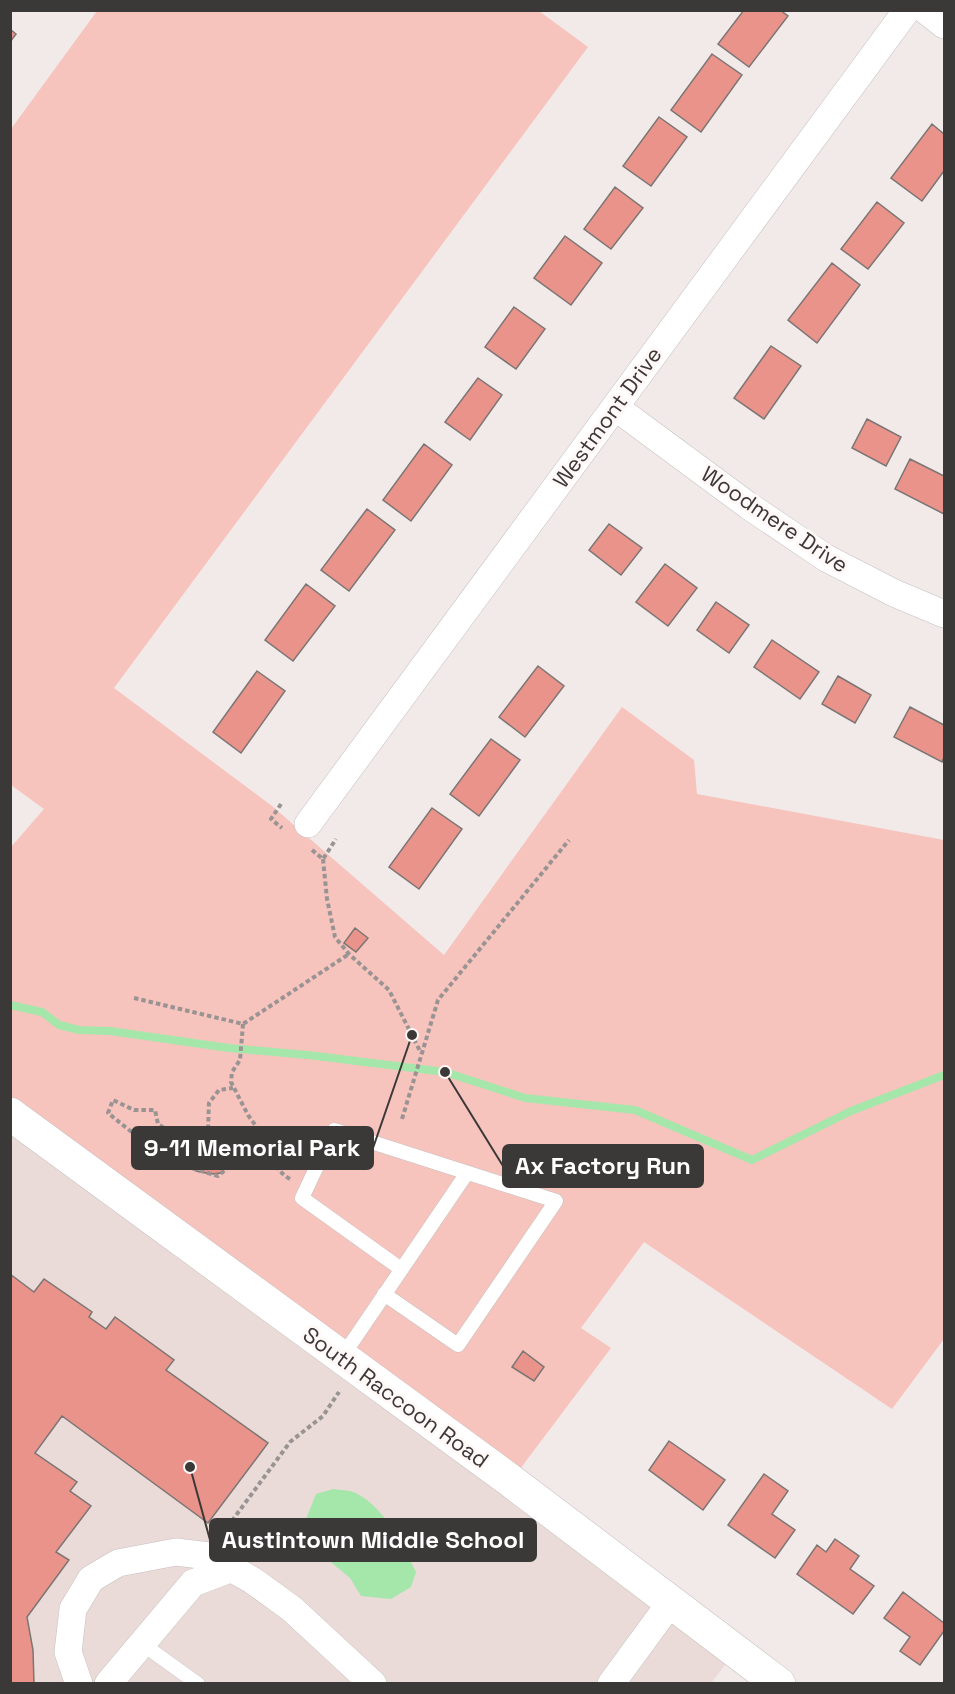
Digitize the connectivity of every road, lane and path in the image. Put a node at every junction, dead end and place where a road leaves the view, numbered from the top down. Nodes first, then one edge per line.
1 (907, 10) edge
2 (925, 10) edge
3 (945, 25) edge
4 (615, 407) junction
5 (945, 614) edge
6 (308, 824) dead end
7 (569, 840) dead end
8 (323, 859) dead end
9 (349, 954) junction
10 (134, 998) dead end
11 (243, 1024) junction
12 (422, 1053) junction
13 (233, 1088) junction
14 (10, 1114) edge
15 (402, 1119) dead end
16 (208, 1129) junction
17 (318, 1132) dead end
18 (245, 1140) junction
19 (189, 1144) junction
20 (182, 1165) junction
21 (467, 1173) junction
22 (296, 1182) dead end
23 (401, 1269) junction
24 (384, 1294) junction
25 (343, 1370) junction
26 (220, 1538) dead end
27 (230, 1569) junction
28 (671, 1602) junction
29 (141, 1643) junction
30 (776, 1682) edge
31 (79, 1683) edge
32 (108, 1683) edge
33 (198, 1683) edge
34 (374, 1683) edge
35 (611, 1683) edge

1 - 4 street, Westmont Drive
2 - 3 street
4 - 5 street, Woodmere Drive
4 - 6 street, Westmont Drive
7 - 12 path
8 - 9 path
9 - 11 path
9 - 12 path
10 - 11 path
11 - 13 path
12 - 15 path
13 - 16 path
13 - 17 path
14 - 25 street, South Raccoon Road
16 - 18 path
16 - 19 path
18 - 20 path
18 - 22 path
19 - 20 path
19 - 20 path
21 - 23 lane
21 - 23 lane
21 - 24 lane
23 - 24 lane
24 - 25 lane
25 - 26 path
25 - 28 street, South Raccoon Road
27 - 29 street
27 - 31 street
27 - 34 street
28 - 30 street, South Raccoon Road
28 - 35 street
29 - 32 street
29 - 33 lane

